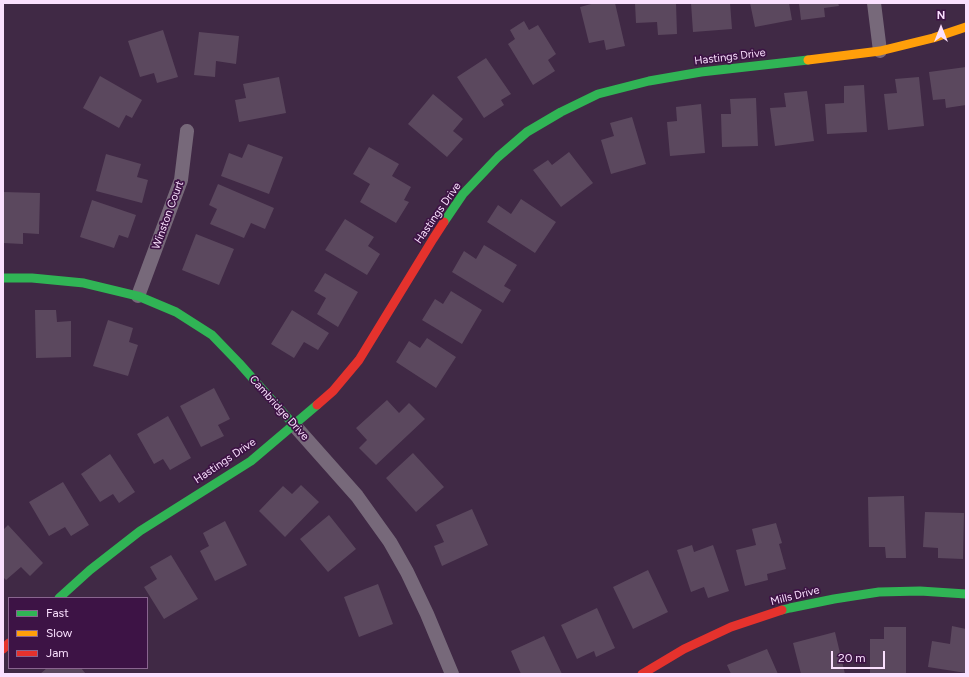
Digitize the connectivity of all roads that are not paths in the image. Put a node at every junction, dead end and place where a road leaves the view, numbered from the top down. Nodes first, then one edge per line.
1 (874, 3) edge
2 (966, 27) edge
3 (880, 51) junction
4 (187, 131) dead end
5 (3, 278) edge
6 (138, 296) junction
7 (294, 425) junction
8 (966, 594) edge
9 (60, 597) edge
10 (452, 674) edge
11 (642, 674) edge

1 - 3 street
2 - 3 street, Hastings Drive
3 - 7 street, Hastings Drive
4 - 6 street, Winston Court
5 - 6 street, Cambridge Drive
6 - 7 street, Cambridge Drive
7 - 9 street, Hastings Drive
7 - 10 street, Cambridge Drive
8 - 11 street, Mills Drive

